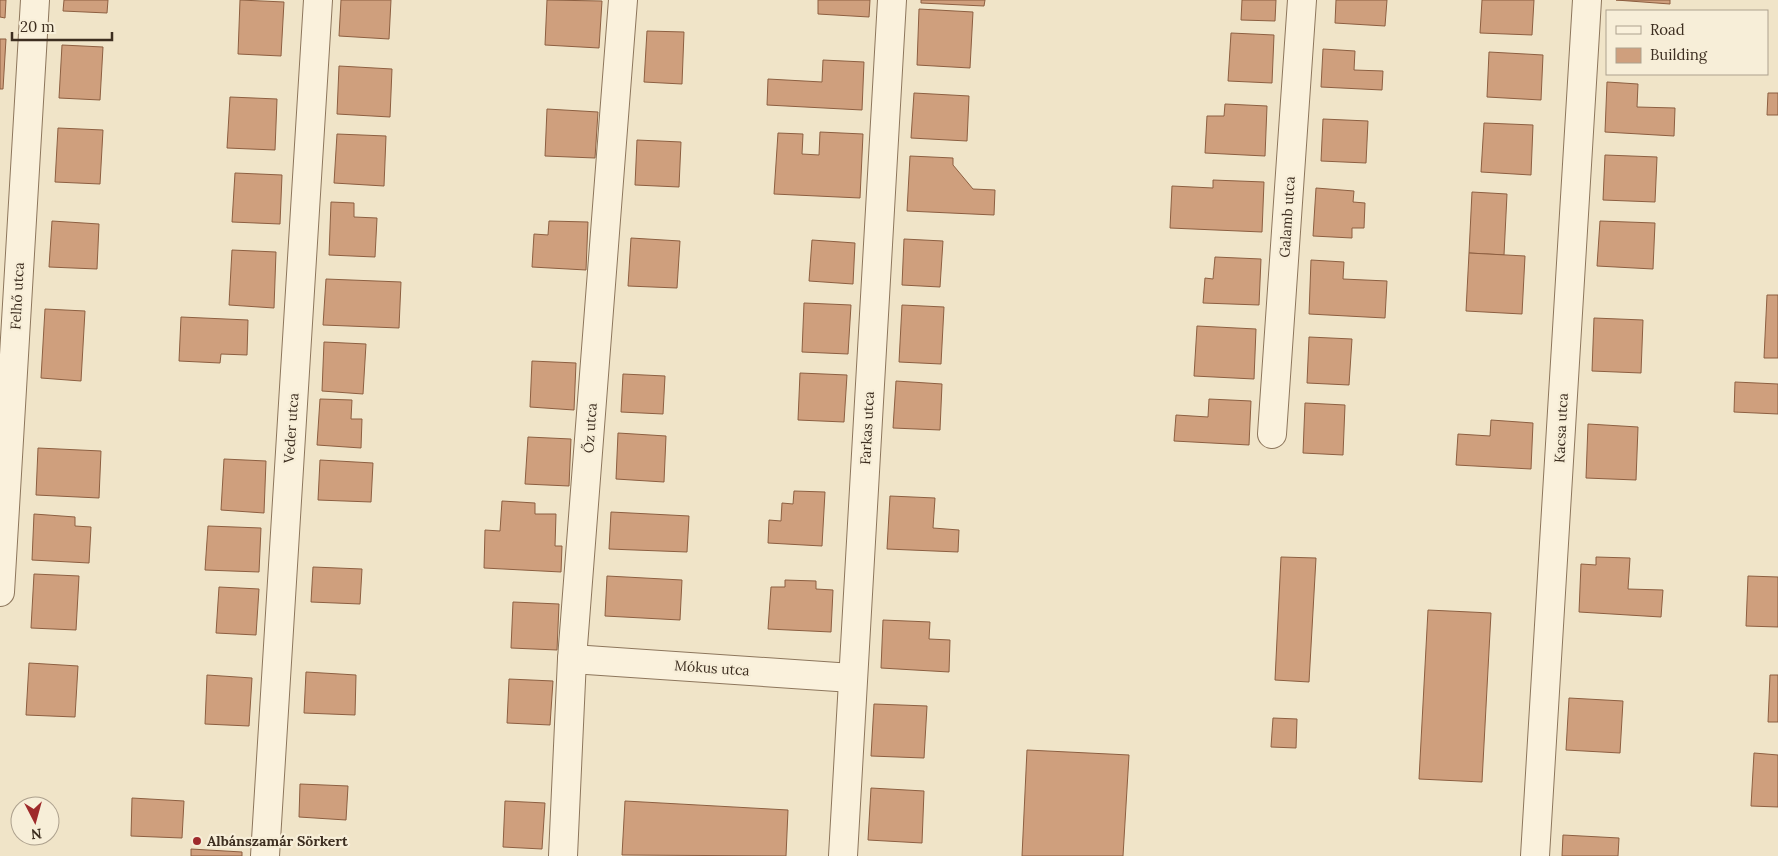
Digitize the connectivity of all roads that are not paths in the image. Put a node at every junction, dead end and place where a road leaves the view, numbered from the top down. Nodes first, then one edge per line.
1 (35, 0) edge
2 (318, 0) edge
3 (623, 0) edge
4 (892, 0) edge
5 (1302, 0) edge
6 (1587, 0) edge
7 (11, 197) edge
8 (1272, 434) dead end
9 (0, 592) edge
10 (572, 659) junction
11 (852, 678) junction
12 (264, 856) edge
13 (562, 856) edge
14 (843, 856) edge
15 (1535, 856) edge

1 - 7 street, Felhő utca
2 - 12 street, Veder utca
3 - 10 street, Őz utca
4 - 11 street, Farkas utca
5 - 8 street, Galamb utca
6 - 15 street, Kacsa utca
7 - 9 street, Felhő utca
10 - 11 street, Mókus utca
10 - 13 street, Őz utca
11 - 14 street, Farkas utca

